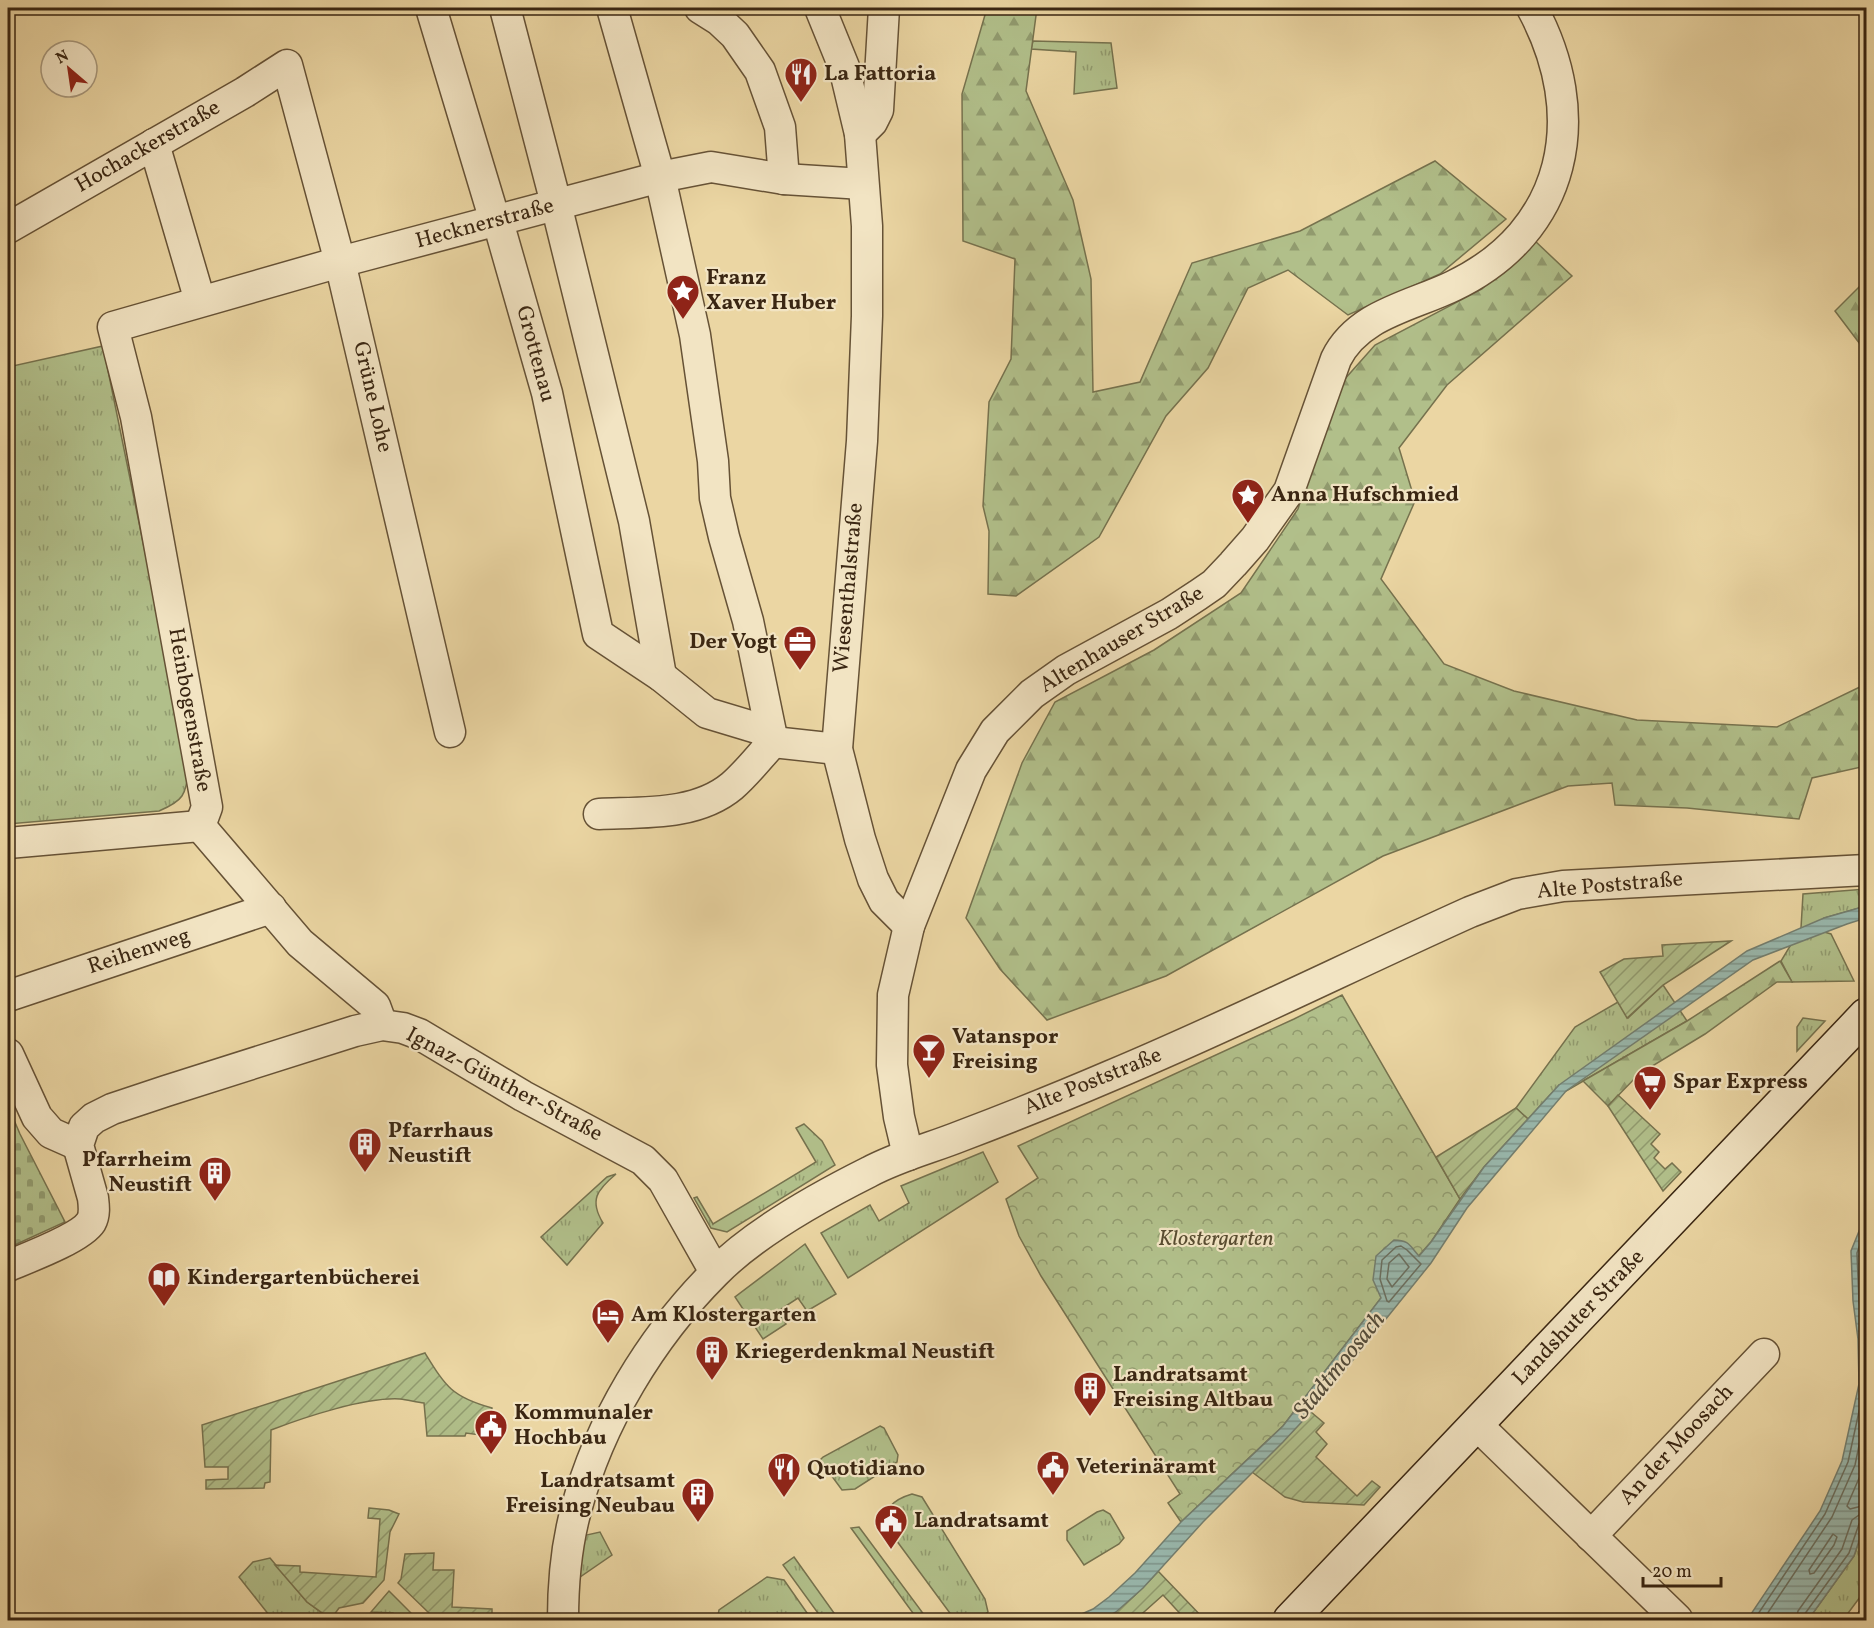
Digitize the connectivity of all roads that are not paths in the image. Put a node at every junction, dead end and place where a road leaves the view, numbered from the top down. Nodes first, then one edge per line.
1 (430, 8) edge
2 (505, 8) edge
3 (612, 8) edge
4 (700, 8) edge
5 (820, 8) edge
6 (884, 8) edge
7 (1532, 8) edge
8 (286, 64) joint
9 (860, 134) junction
10 (154, 144) junction
11 (660, 177) junction
12 (784, 178) junction
13 (863, 184) junction
14 (556, 205) junction
15 (495, 221) junction
16 (8, 228) edge
17 (340, 262) junction
18 (200, 301) junction
19 (113, 327) joint
20 (661, 676) junction
21 (450, 732) dead end
22 (773, 742) junction
23 (837, 749) junction
24 (599, 814) dead end
25 (200, 826) junction
26 (8, 843) edge
27 (1866, 870) edge
28 (271, 908) junction
29 (909, 926) junction
30 (8, 996) edge
31 (1866, 1015) edge
32 (382, 1025) junction
33 (8, 1054) edge
34 (78, 1145) junction
35 (908, 1155) junction
36 (8, 1266) edge
37 (716, 1272) junction
38 (1764, 1354) dead end
39 (1477, 1425) junction
40 (1592, 1536) junction
41 (1677, 1619) dead end
42 (563, 1620) edge
43 (1290, 1620) edge

1 - 15 street, Grottenau
2 - 14 street
3 - 11 street
4 - 12 street
5 - 9 street, Wiesenthalstraße
6 - 9 street
7 - 29 street, Altenhauser Straße
8 - 10 street, Hochackerstraße
8 - 17 street, Grüne Lohe
9 - 13 street, Wiesenthalstraße
10 - 16 street, Hochackerstraße
10 - 18 street
11 - 12 street, Hecknerstraße
11 - 14 street, Hecknerstraße
11 - 22 street
12 - 13 street, Hecknerstraße
13 - 23 street, Wiesenthalstraße
14 - 15 street, Hecknerstraße
14 - 20 street
15 - 17 street, Hecknerstraße
15 - 20 street, Grottenau
17 - 18 street, Hecknerstraße
17 - 21 street, Grüne Lohe
18 - 19 street, Hecknerstraße
19 - 25 street, Heinbogenstraße
20 - 22 street, Grottenau
22 - 23 street, Grottenau
22 - 24 street
23 - 29 street, Wiesenthalstraße
25 - 26 street
25 - 28 street, Heinbogenstraße
27 - 35 street, Alte Poststraße
28 - 30 street, Reihenweg
28 - 32 street, Heinbogenstraße
29 - 35 street
31 - 39 main road, Landshuter Straße
32 - 34 street, Ignaz-Günther-Straße
32 - 37 street, Ignaz-Günther-Straße
33 - 34 street
34 - 36 street
35 - 37 street, Alte Poststraße
37 - 42 street, Alte Poststraße
38 - 40 street, An der Moosach
39 - 40 street
39 - 43 main road, Landshuter Straße
40 - 41 street

